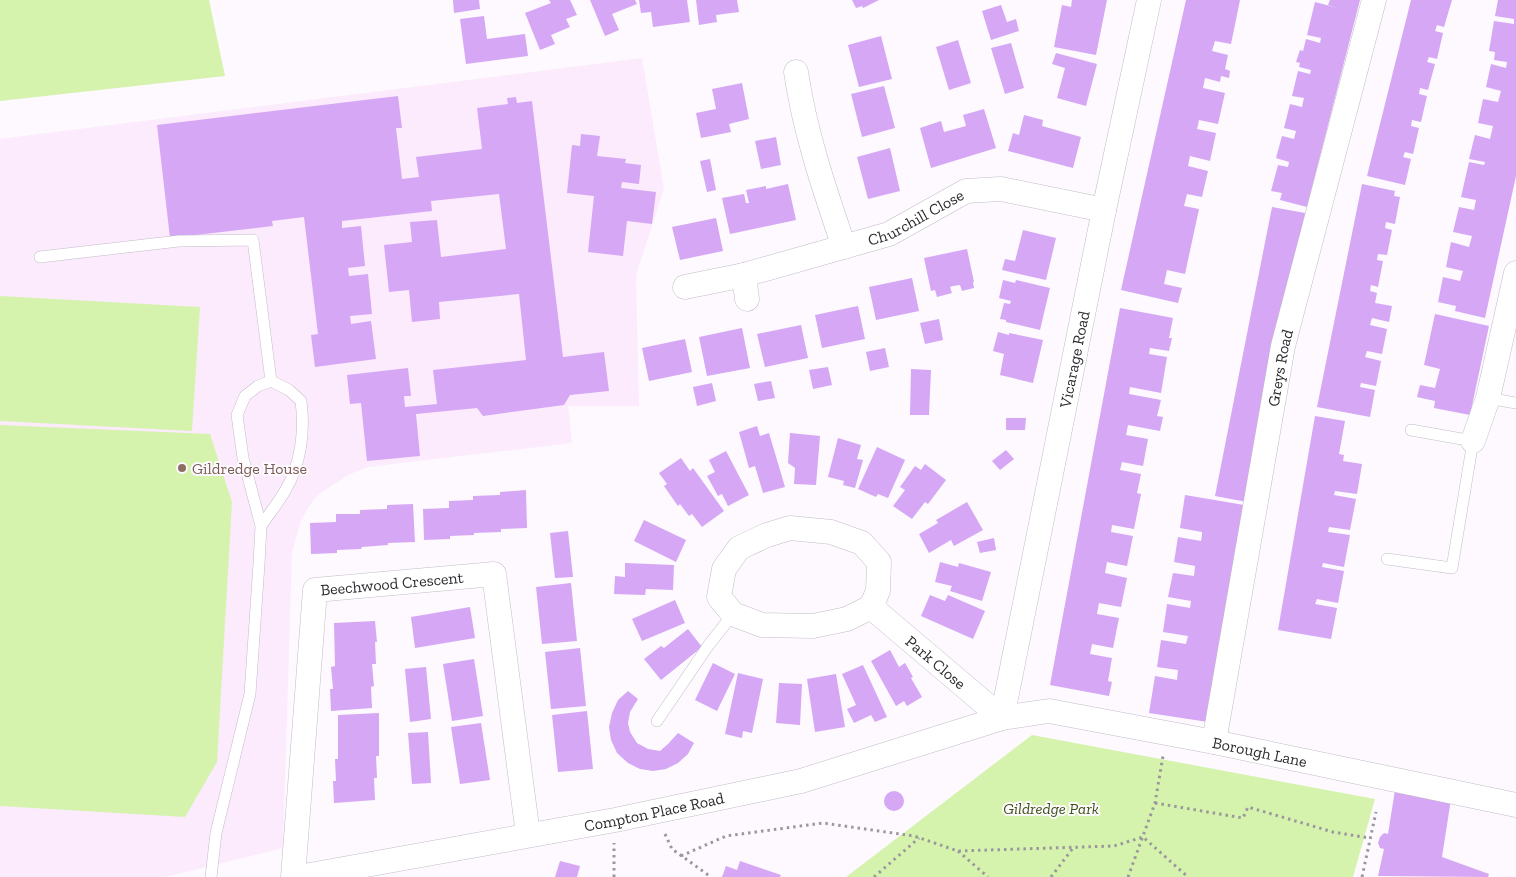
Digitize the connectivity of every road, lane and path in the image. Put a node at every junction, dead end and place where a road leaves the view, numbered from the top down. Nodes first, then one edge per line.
1 (1149, 0) edge
2 (1374, 0) edge
3 (796, 72) dead end
4 (1104, 210) junction
5 (844, 247) junction
6 (40, 257) dead end
7 (1516, 273) edge
8 (744, 275) junction
9 (685, 287) dead end
10 (747, 299) dead end
11 (271, 381) junction
12 (1488, 398) junction
13 (1516, 403) edge
14 (1411, 430) dead end
15 (1474, 441) junction
16 (261, 526) junction
17 (1387, 559) dead end
18 (871, 607) junction
19 (733, 614) junction
20 (1002, 718) junction
21 (657, 721) dead end
22 (1167, 734) junction
23 (1214, 742) junction
24 (1155, 803) junction
25 (1516, 805) edge
26 (654, 812) junction
27 (1376, 812) dead end
28 (614, 820) junction
29 (528, 835) junction
30 (919, 838) junction
31 (1143, 838) junction
32 (1369, 838) junction
33 (1074, 847) junction
34 (958, 851) junction
35 (681, 856) junction
36 (985, 876) edge
37 (211, 877) edge
38 (292, 877) edge
39 (299, 877) edge
40 (614, 877) edge
41 (710, 877) edge
42 (874, 877) edge
43 (1051, 877) edge
44 (1128, 877) edge
45 (1188, 877) edge
46 (1362, 877) edge

1 - 4 street, Vicarage Road
2 - 23 street, Greys Road
3 - 5 street, Churchill Close
4 - 5 street, Churchill Close
4 - 20 street, Vicarage Road
5 - 8 street, Churchill Close
6 - 11 lane
7 - 12 street
8 - 9 street, Churchill Close
8 - 10 street
11 - 16 lane
11 - 16 lane
12 - 13 lane
12 - 15 street
14 - 15 lane
15 - 17 lane
16 - 37 lane
18 - 19 street
18 - 19 street
18 - 20 street, Park Close
19 - 21 lane
20 - 22 street, Borough Lane
20 - 26 street, Compton Place Road
22 - 23 street, Borough Lane
22 - 24 path
23 - 25 street, Borough Lane
24 - 31 path
24 - 32 path
26 - 28 street, Compton Place Road
26 - 35 path
27 - 32 path
28 - 29 street, Compton Place Road
28 - 40 path
29 - 38 street, Beechwood Crescent
29 - 39 street, Compton Place Road
30 - 34 path
30 - 35 path
30 - 42 path
31 - 33 path
31 - 44 path
31 - 45 path
32 - 46 path
33 - 34 path
33 - 43 path
34 - 36 path
35 - 41 path

